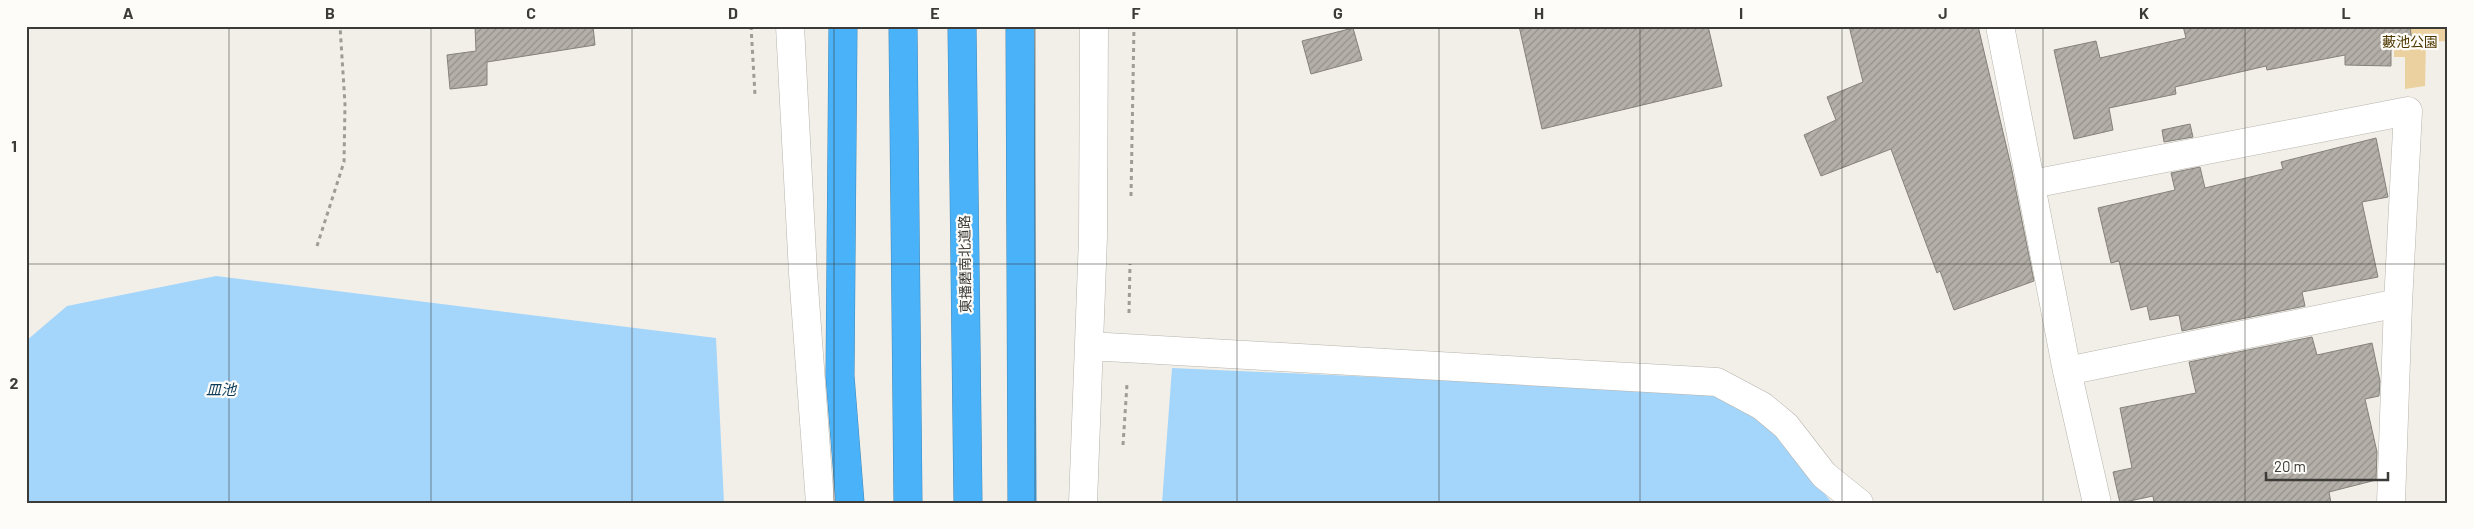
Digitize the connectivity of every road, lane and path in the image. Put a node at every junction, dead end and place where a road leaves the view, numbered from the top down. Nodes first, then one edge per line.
1 (340, 26) edge
2 (790, 26) edge
3 (843, 26) edge
4 (903, 26) edge
5 (962, 26) edge
6 (1020, 26) edge
7 (1094, 26) edge
8 (2000, 26) edge
9 (2032, 184) junction
10 (317, 246) dead end
11 (2398, 303) junction
12 (1089, 346) junction
13 (2067, 371) junction
14 (820, 503) edge
15 (850, 503) edge
16 (908, 503) edge
17 (968, 503) edge
18 (1022, 503) edge
19 (1083, 503) edge
20 (1859, 503) edge
21 (2096, 503) edge
22 (2391, 503) edge

1 - 10 path
2 - 14 street
3 - 15 highway
4 - 16 highway
5 - 17 highway, 東播磨南北道路
6 - 18 highway
7 - 12 street
8 - 9 street
9 - 11 street
9 - 13 street
11 - 13 street
11 - 22 street
12 - 19 street
12 - 20 street
13 - 21 street

